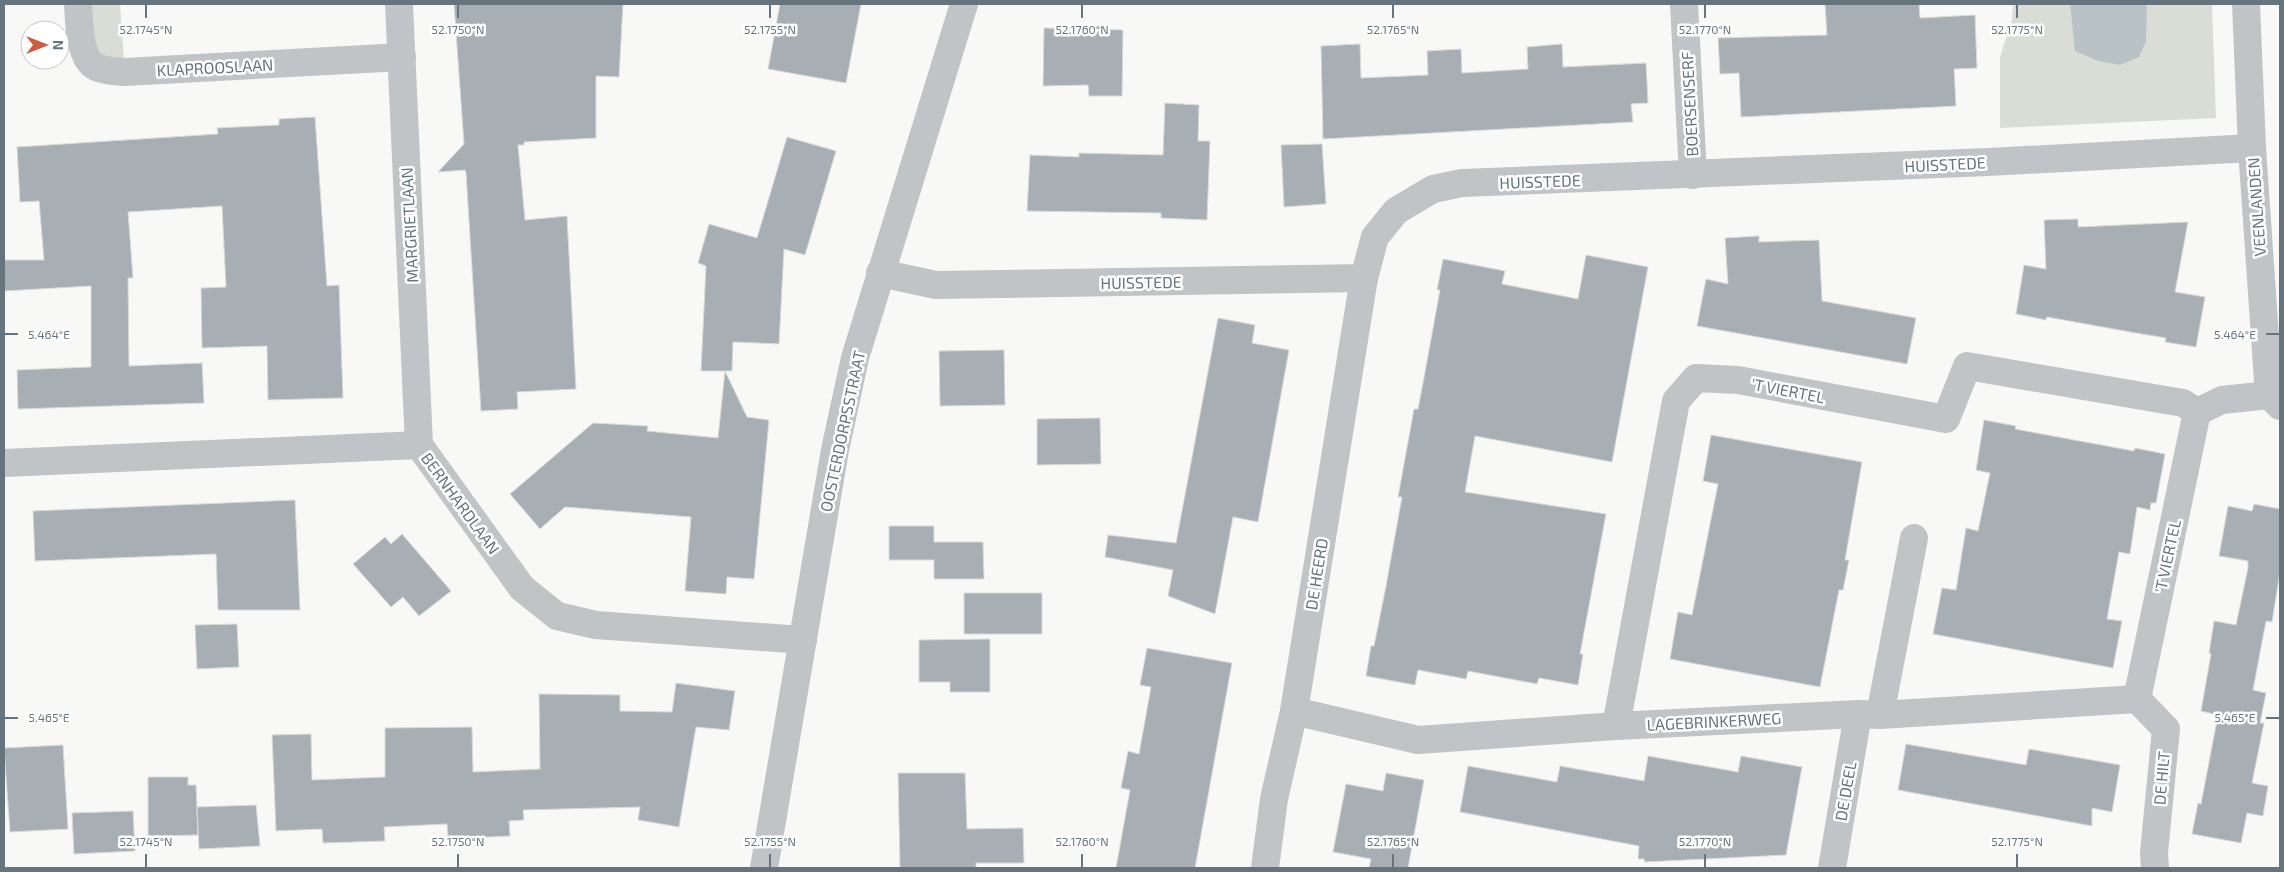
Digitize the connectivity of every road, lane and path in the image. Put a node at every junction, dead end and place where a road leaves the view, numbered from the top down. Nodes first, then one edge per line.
1 (78, 4) edge
2 (400, 4) edge
3 (964, 4) edge
4 (1684, 4) edge
5 (2246, 4) edge
6 (402, 57) junction
7 (2252, 148) junction
8 (1692, 175) junction
9 (880, 273) junction
10 (1364, 278) junction
11 (2275, 401) edge
12 (2197, 412) junction
13 (419, 446) junction
14 (4, 463) edge
15 (1914, 538) dead end
16 (803, 640) junction
17 (2137, 699) junction
18 (1294, 712) junction
19 (1869, 714) junction
20 (1616, 726) junction
21 (764, 868) edge
22 (1264, 868) edge
23 (1832, 868) edge
24 (2155, 868) edge

1 - 6 street, KLAPROOSLAAN
2 - 6 street, MARGRIETLAAN
3 - 9 street, OOSTERDORPSSTRAAT
4 - 8 street, BOERSENSERF
5 - 7 street, VEENLANDEN
6 - 13 street, MARGRIETLAAN
7 - 8 street, HUISSTEDE
7 - 11 street, VEENLANDEN
8 - 10 street, HUISSTEDE
9 - 10 street, HUISSTEDE
9 - 16 street, OOSTERDORPSSTRAAT
10 - 18 street, DE HEERD
11 - 12 street
12 - 17 street, 'T VIERTEL
12 - 20 street, 'T VIERTEL
13 - 14 street, BERNHARDLAAN
13 - 16 street, BERNHARDLAAN
15 - 19 street
16 - 21 street, OOSTERDORPSSTRAAT
17 - 19 street, LAGEBRINKERWEG
17 - 24 street, DE HILT
18 - 20 street, LAGEBRINKERWEG
18 - 22 street, DE HEERD
19 - 20 street, LAGEBRINKERWEG
19 - 23 street, DE DEEL

